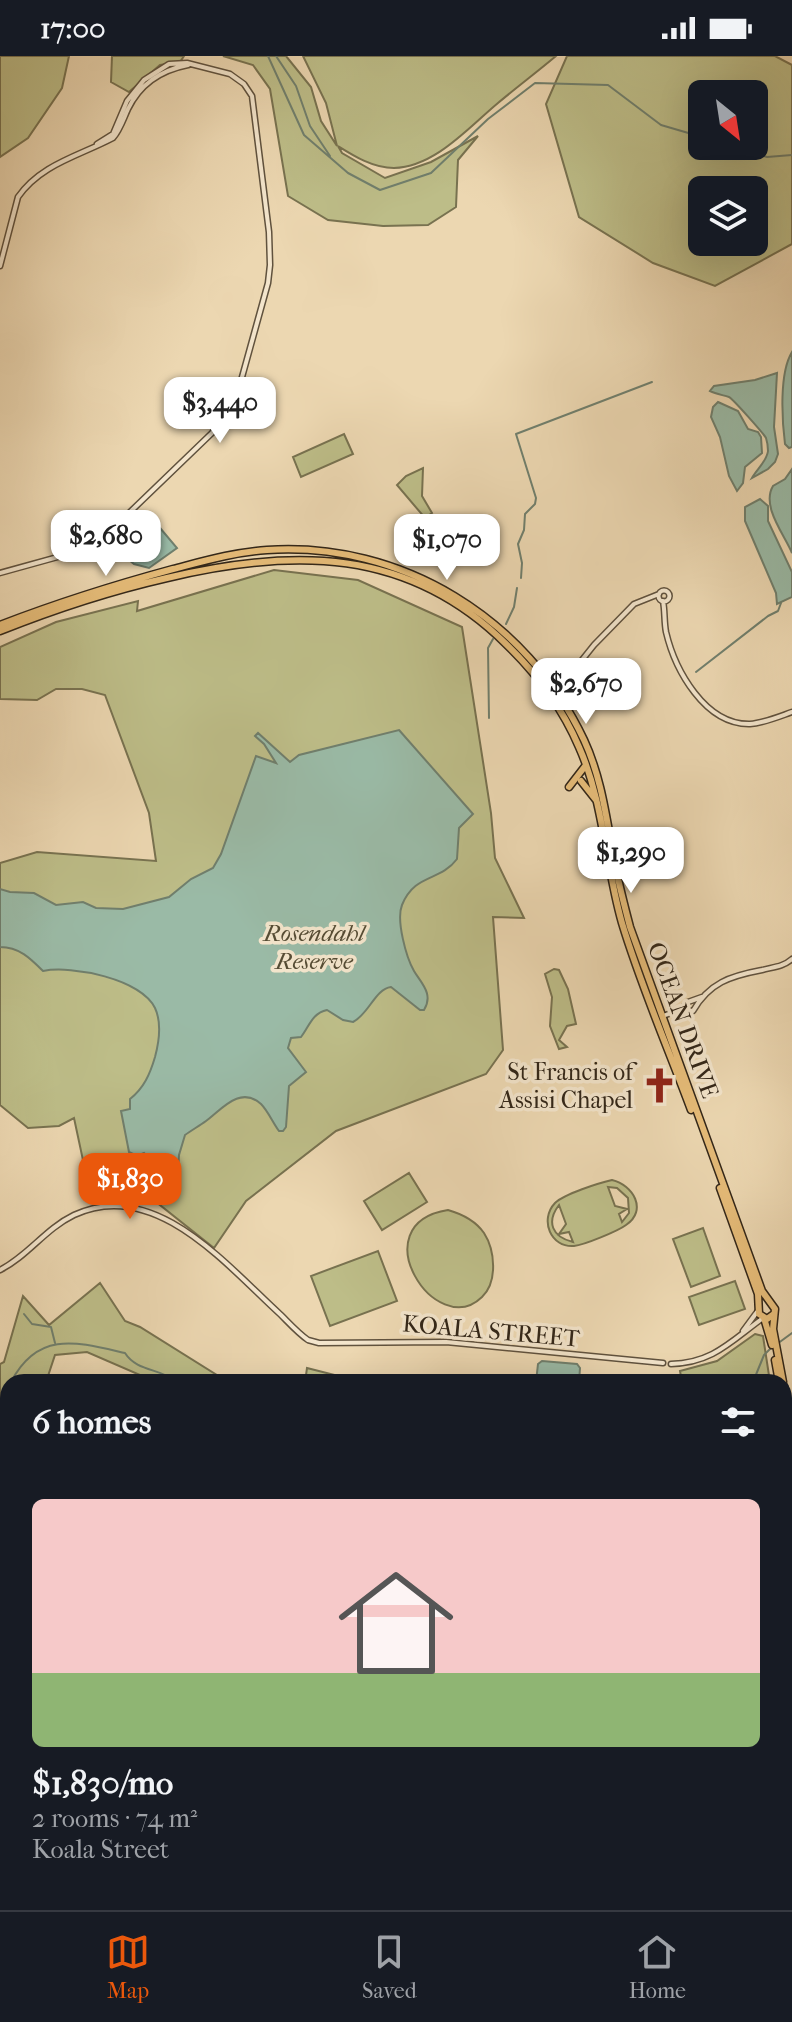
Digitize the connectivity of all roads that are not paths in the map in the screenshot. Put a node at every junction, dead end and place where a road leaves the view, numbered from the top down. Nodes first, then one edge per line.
1 (0, 266) edge
2 (274, 549) junction
3 (273, 559) junction
4 (0, 573) edge
5 (0, 628) edge
6 (534, 663) junction
7 (573, 670) junction
8 (562, 678) junction
9 (550, 688) junction
10 (562, 701) junction
11 (792, 712) edge
12 (587, 764) junction
13 (594, 775) junction
14 (581, 781) dead end
15 (569, 787) dead end
16 (598, 803) junction
17 (792, 959) edge
18 (695, 1003) junction
19 (686, 1007) junction
20 (659, 1018) junction
21 (0, 1270) edge
22 (770, 1303) junction
23 (759, 1309) junction
24 (774, 1314) junction
25 (763, 1318) junction
26 (742, 1333) junction
27 (773, 1340) junction
28 (780, 1374) edge

1 - 4 street
2 - 3 main road
2 - 5 main road, OCEAN DRIVE
2 - 6 main road, OCEAN DRIVE
3 - 5 main road, OCEAN DRIVE
3 - 9 main road, OCEAN DRIVE
6 - 8 main road
6 - 9 main road, OCEAN DRIVE
7 - 8 street
7 - 9 street
7 - 10 main road
7 - 11 street
8 - 9 street
9 - 10 main road, OCEAN DRIVE
9 - 12 main road, OCEAN DRIVE
10 - 13 main road, OCEAN DRIVE
12 - 13 main road, OCEAN DRIVE
12 - 15 main road
13 - 16 main road, OCEAN DRIVE
13 - 20 main road, OCEAN DRIVE
14 - 16 main road
16 - 20 main road, OCEAN DRIVE
17 - 18 street
18 - 19 street
18 - 19 street
19 - 20 street
20 - 22 main road, OCEAN DRIVE
20 - 23 main road, OCEAN DRIVE
21 - 26 street, KOALA STREET
22 - 23 main road
22 - 24 main road
23 - 25 main road
23 - 26 street
24 - 25 main road
24 - 27 main road
25 - 26 street
25 - 27 main road
27 - 28 main road

